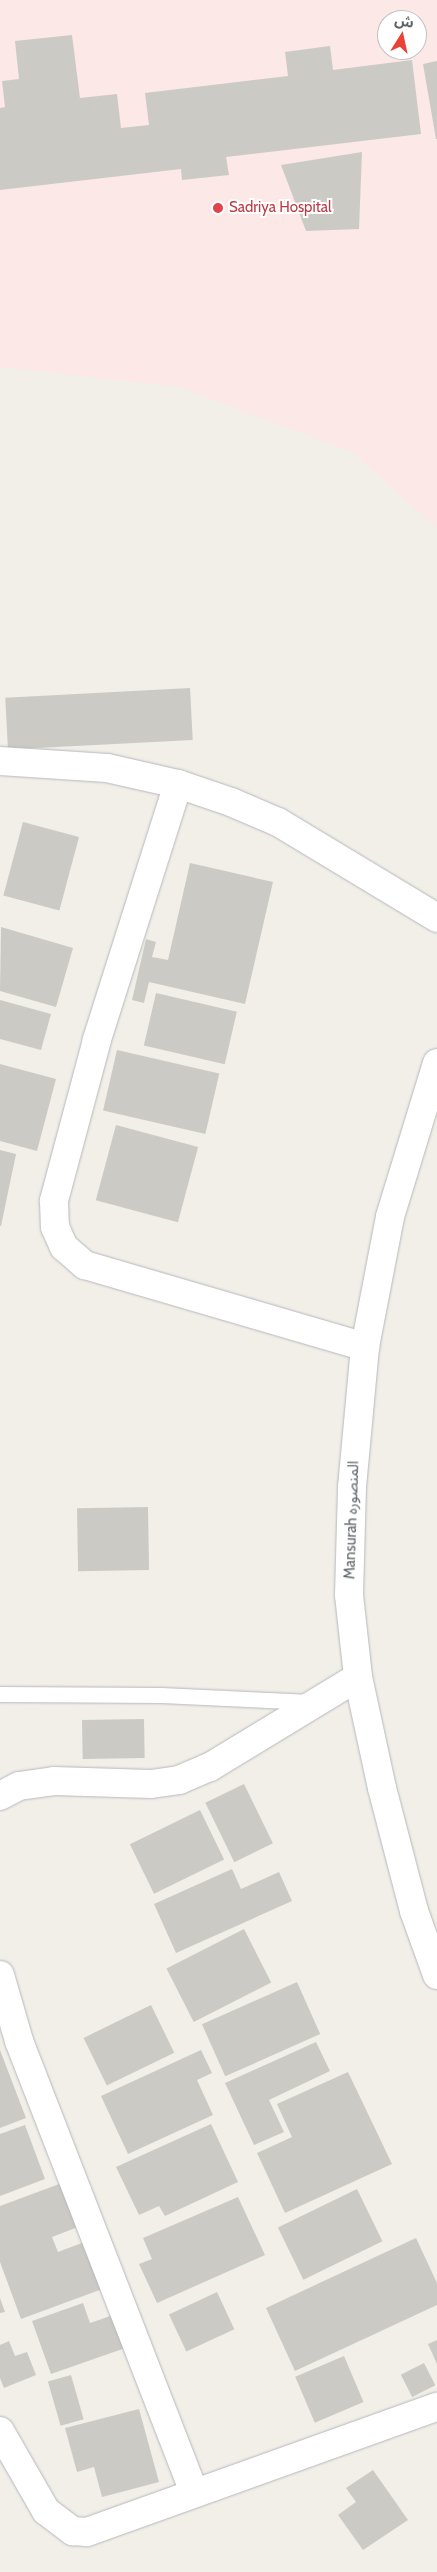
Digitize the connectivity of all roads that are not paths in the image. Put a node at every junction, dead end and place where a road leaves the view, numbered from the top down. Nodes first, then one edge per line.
1 (0, 761) edge
2 (178, 784) junction
3 (437, 918) edge
4 (437, 1063) edge
5 (365, 1347) junction
6 (358, 1676) junction
7 (0, 1694) edge
8 (317, 1702) junction
9 (0, 1796) edge
10 (0, 1975) edge
11 (437, 1975) edge
12 (437, 2407) edge
13 (0, 2431) edge
14 (194, 2492) junction

1 - 2 street
2 - 3 street
2 - 5 street
4 - 5 street, Mansurah المنصوره
5 - 6 street, Mansurah المنصوره
6 - 8 street
6 - 11 street, Mansurah المنصوره
7 - 8 lane
8 - 9 street
10 - 14 street
12 - 14 street
13 - 14 street

